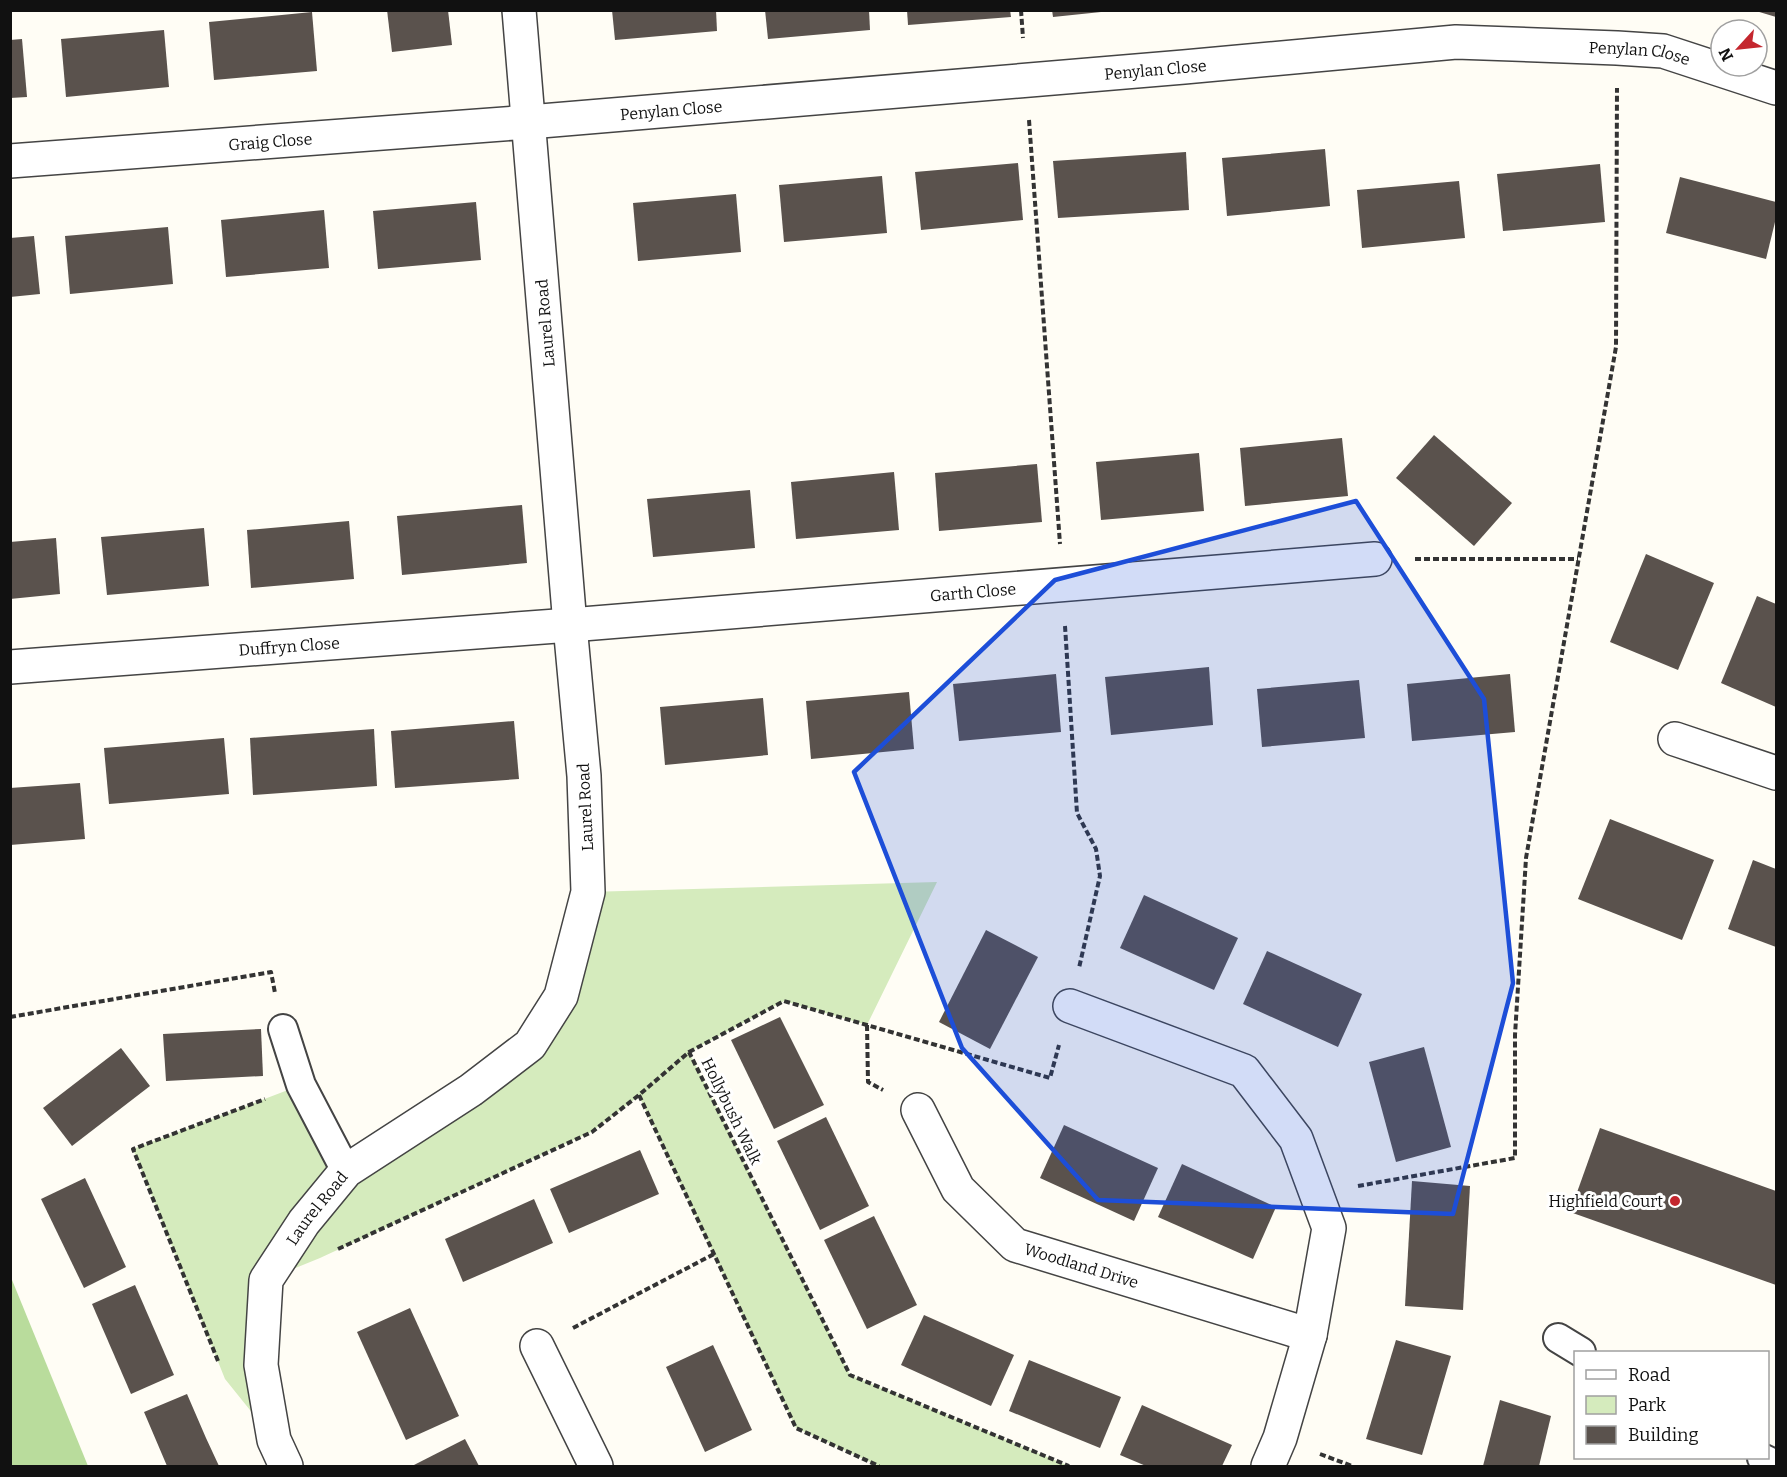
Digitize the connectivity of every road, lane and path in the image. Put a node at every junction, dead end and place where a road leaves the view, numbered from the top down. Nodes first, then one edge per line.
1 (519, 10) edge
2 (1617, 48) junction
3 (1026, 81) junction
4 (1776, 88) edge
5 (529, 122) junction
6 (10, 161) edge
7 (1375, 559) joint
8 (1578, 559) junction
9 (1063, 585) junction
10 (570, 625) junction
11 (10, 667) edge
12 (1675, 739) dead end
13 (1776, 773) edge
14 (1070, 1006) junction
15 (10, 1017) edge
16 (867, 1025) junction
17 (283, 1029) joint
18 (689, 1052) junction
19 (301, 1085) junction
20 (639, 1095) junction
21 (918, 1110) joint
22 (346, 1171) junction
23 (1316, 1194) junction
24 (331, 1253) dead end
25 (714, 1254) junction
26 (1310, 1335) junction
27 (537, 1346) joint
28 (220, 1368) dead end
29 (286, 1467) edge
30 (596, 1467) edge
31 (879, 1467) edge
32 (1069, 1467) edge
33 (1269, 1467) edge

1 - 5 street, Laurel Road
2 - 3 street, Penylan Close
2 - 4 street, Penylan Close
2 - 8 path
3 - 5 street, Penylan Close
3 - 9 path
5 - 6 street, Graig Close
5 - 10 street, Laurel Road
7 - 8 path
7 - 9 street, Garth Close
8 - 23 path
9 - 10 street, Garth Close
9 - 14 path
10 - 11 street, Duffryn Close
10 - 22 street, Laurel Road
12 - 13 street
14 - 16 path
14 - 23 street
15 - 17 path
16 - 18 path
16 - 21 path
17 - 19 lane
18 - 20 path, Hollybush Walk
18 - 32 path, Hollybush Walk
19 - 22 lane
19 - 28 path
20 - 24 path, Hollybush Walk
20 - 25 path
21 - 26 street, Woodland Drive
22 - 29 street, Laurel Road
23 - 26 street
25 - 27 path
25 - 31 path
26 - 33 street
27 - 30 street

